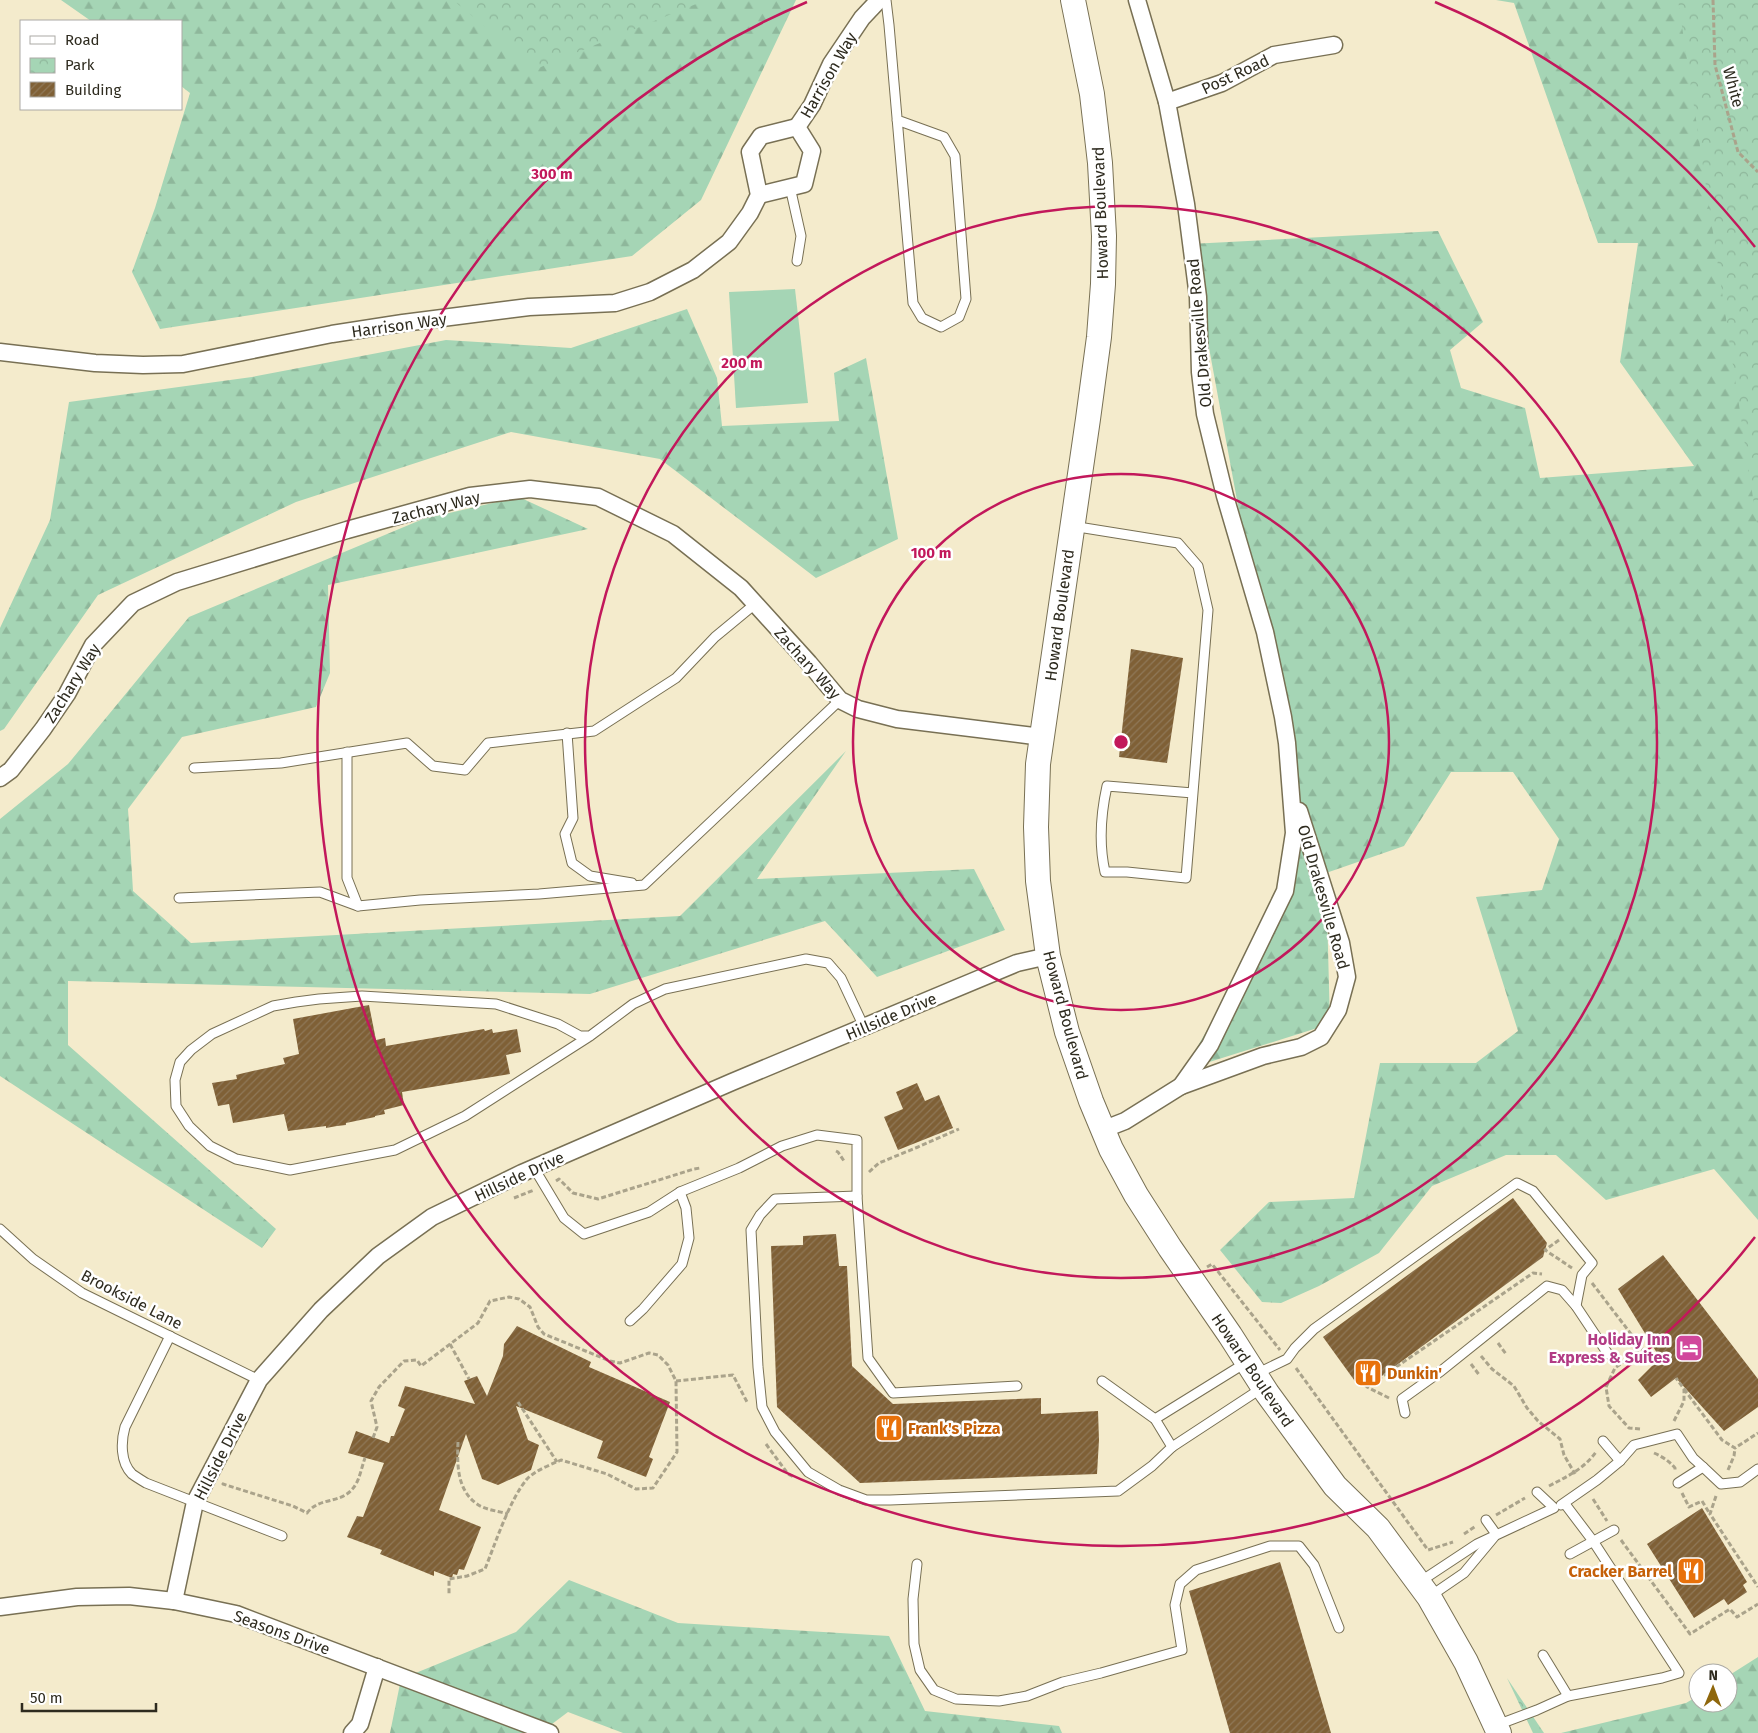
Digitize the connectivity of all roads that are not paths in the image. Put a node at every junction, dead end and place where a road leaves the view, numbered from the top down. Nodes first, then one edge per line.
1 (879, 0) edge
2 (886, 0) edge
3 (1073, 0) edge
4 (1137, 0) edge
5 (1334, 45) dead end
6 (1167, 102) junction
7 (897, 120) junction
8 (797, 127) junction
9 (790, 187) junction
10 (759, 195) junction
11 (797, 261) dead end
12 (0, 352) edge
13 (1072, 526) junction
14 (755, 604) junction
15 (840, 700) junction
16 (568, 733) junction
17 (1042, 737) junction
18 (346, 752) junction
19 (194, 768) dead end
20 (0, 778) edge
21 (1291, 783) junction
22 (1193, 793) junction
23 (644, 885) junction
24 (179, 898) dead end
25 (358, 906) junction
26 (1048, 956) junction
27 (864, 1027) junction
28 (590, 1036) junction
29 (1181, 1086) junction
30 (1102, 1130) junction
31 (534, 1168) junction
32 (680, 1192) junction
33 (857, 1196) junction
34 (0, 1229) edge
35 (1576, 1306) junction
36 (630, 1321) dead end
37 (170, 1336) junction
38 (1608, 1354) dead end
39 (1255, 1374) junction
40 (259, 1380) junction
41 (1102, 1381) dead end
42 (1017, 1386) dead end
43 (1405, 1413) dead end
44 (1155, 1419) junction
45 (1601, 1445) road end
46 (1172, 1446) junction
47 (1620, 1461) junction
48 (1703, 1467) junction
49 (1758, 1470) edge
50 (1678, 1483) road end
51 (1537, 1492) road end
52 (195, 1502) junction
53 (1565, 1504) junction
54 (1554, 1508) junction
55 (1486, 1520) road end
56 (1614, 1530) road end
57 (1496, 1534) junction
58 (282, 1536) dead end
59 (1593, 1541) junction
60 (1570, 1554) dead end
61 (918, 1564) dead end
62 (1423, 1590) junction
63 (174, 1602) junction
64 (0, 1607) edge
65 (1339, 1628) dead end
66 (1542, 1655) dead end
67 (377, 1667) junction
68 (1568, 1696) junction
69 (1497, 1729) edge
70 (352, 1733) edge
71 (550, 1733) edge

1 - 8 street, Harrison Way
2 - 7 lane
3 - 13 main road, Howard Boulevard
4 - 6 street, Old Drakesville Road
5 - 6 street, Post Road
6 - 21 street, Old Drakesville Road
7 - 7 lane
8 - 9 street, Harrison Way
8 - 10 street, Harrison Way
9 - 10 street, Harrison Way
9 - 11 lane
10 - 12 street, Harrison Way
13 - 17 main road, Howard Boulevard
13 - 22 lane
14 - 15 street, Zachary Way
14 - 16 lane
14 - 20 street, Zachary Way
15 - 17 street, Zachary Way
15 - 23 lane
16 - 18 lane
16 - 23 lane
17 - 26 main road, Howard Boulevard
18 - 19 lane
18 - 25 lane
21 - 29 street, Old Drakesville Road
21 - 29 street, Old Drakesville Road
22 - 22 lane
23 - 25 lane
24 - 25 lane
26 - 27 street, Hillside Drive
26 - 30 main road, Howard Boulevard
27 - 28 lane
27 - 31 street, Hillside Drive
28 - 28 lane
29 - 30 street, Old Drakesville Road
30 - 39 main road, Howard Boulevard
31 - 32 lane
31 - 40 street, Hillside Drive
32 - 33 lane
32 - 36 lane
33 - 42 lane
33 - 46 lane
34 - 37 lane, Brookside Lane
35 - 38 lane
35 - 39 lane
35 - 43 lane
37 - 40 lane, Brookside Lane
37 - 52 lane
39 - 44 lane
39 - 46 lane
39 - 62 main road, Howard Boulevard
40 - 52 street, Hillside Drive
41 - 44 lane
44 - 46 lane
45 - 47 lane
47 - 48 lane
47 - 53 lane
48 - 49 lane
48 - 50 lane
51 - 54 lane
52 - 58 lane
52 - 63 street, Hillside Drive
53 - 54 lane
53 - 59 lane
54 - 57 lane
55 - 57 lane
56 - 59 lane
57 - 62 lane
57 - 62 lane
59 - 60 lane
59 - 68 lane
61 - 65 lane
62 - 69 main road, Howard Boulevard
63 - 64 street, Seasons Drive
63 - 67 street, Seasons Drive
66 - 68 lane
67 - 70 street
67 - 71 street, Seasons Drive
68 - 69 lane

